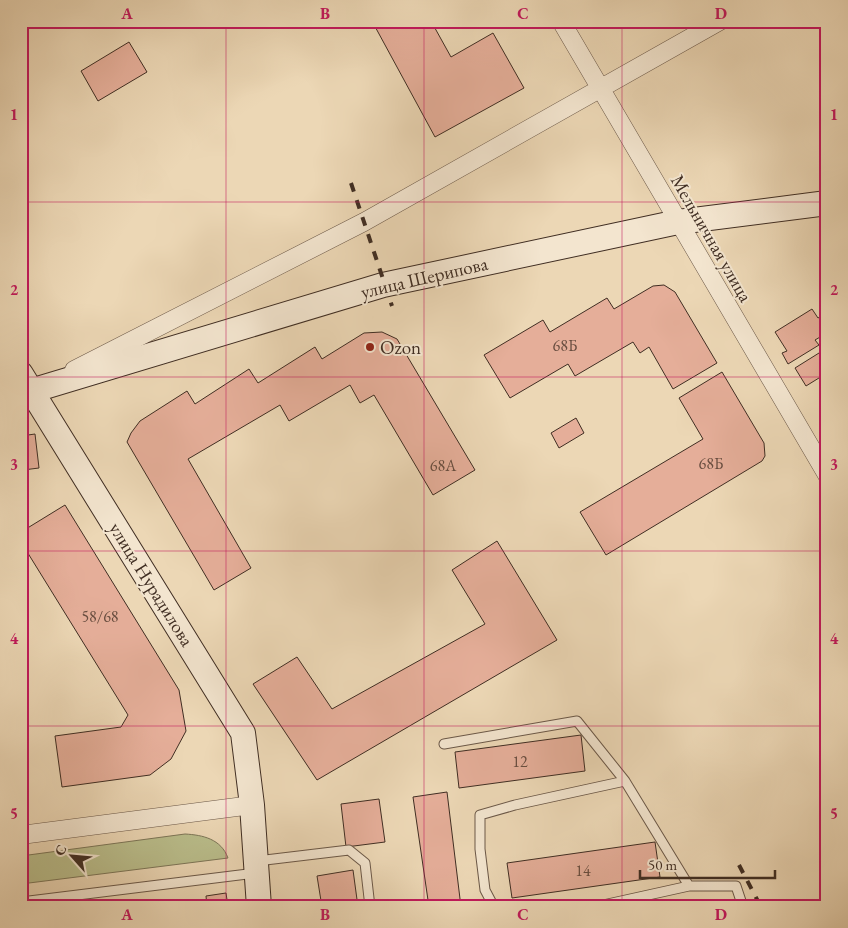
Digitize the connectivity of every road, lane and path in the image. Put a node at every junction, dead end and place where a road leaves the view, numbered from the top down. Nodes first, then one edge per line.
1 (561, 21) edge
2 (720, 21) edge
3 (601, 88) junction
4 (827, 203) edge
5 (678, 222) junction
6 (25, 387) edge
7 (827, 475) edge
8 (444, 744) dead end
9 (625, 781) junction
10 (252, 805) junction
11 (21, 835) edge
12 (256, 867) junction
13 (689, 886) junction
14 (21, 902) edge
15 (259, 907) edge
16 (370, 907) edge
17 (494, 907) edge
18 (594, 907) edge
19 (743, 907) edge

1 - 3 street, Мельничная улица
2 - 3 street
3 - 5 street, Мельничная улица
3 - 6 street
4 - 5 main road, улица Шерипова
5 - 6 main road, улица Шерипова
5 - 7 street, Мельничная улица
6 - 10 main road, улица Нурадилова
8 - 9 lane
9 - 13 lane
9 - 17 lane
10 - 11 street
10 - 12 main road, улица Нурадилова
12 - 14 lane
12 - 15 main road, улица Нурадилова
12 - 16 lane
13 - 18 lane
13 - 19 lane

